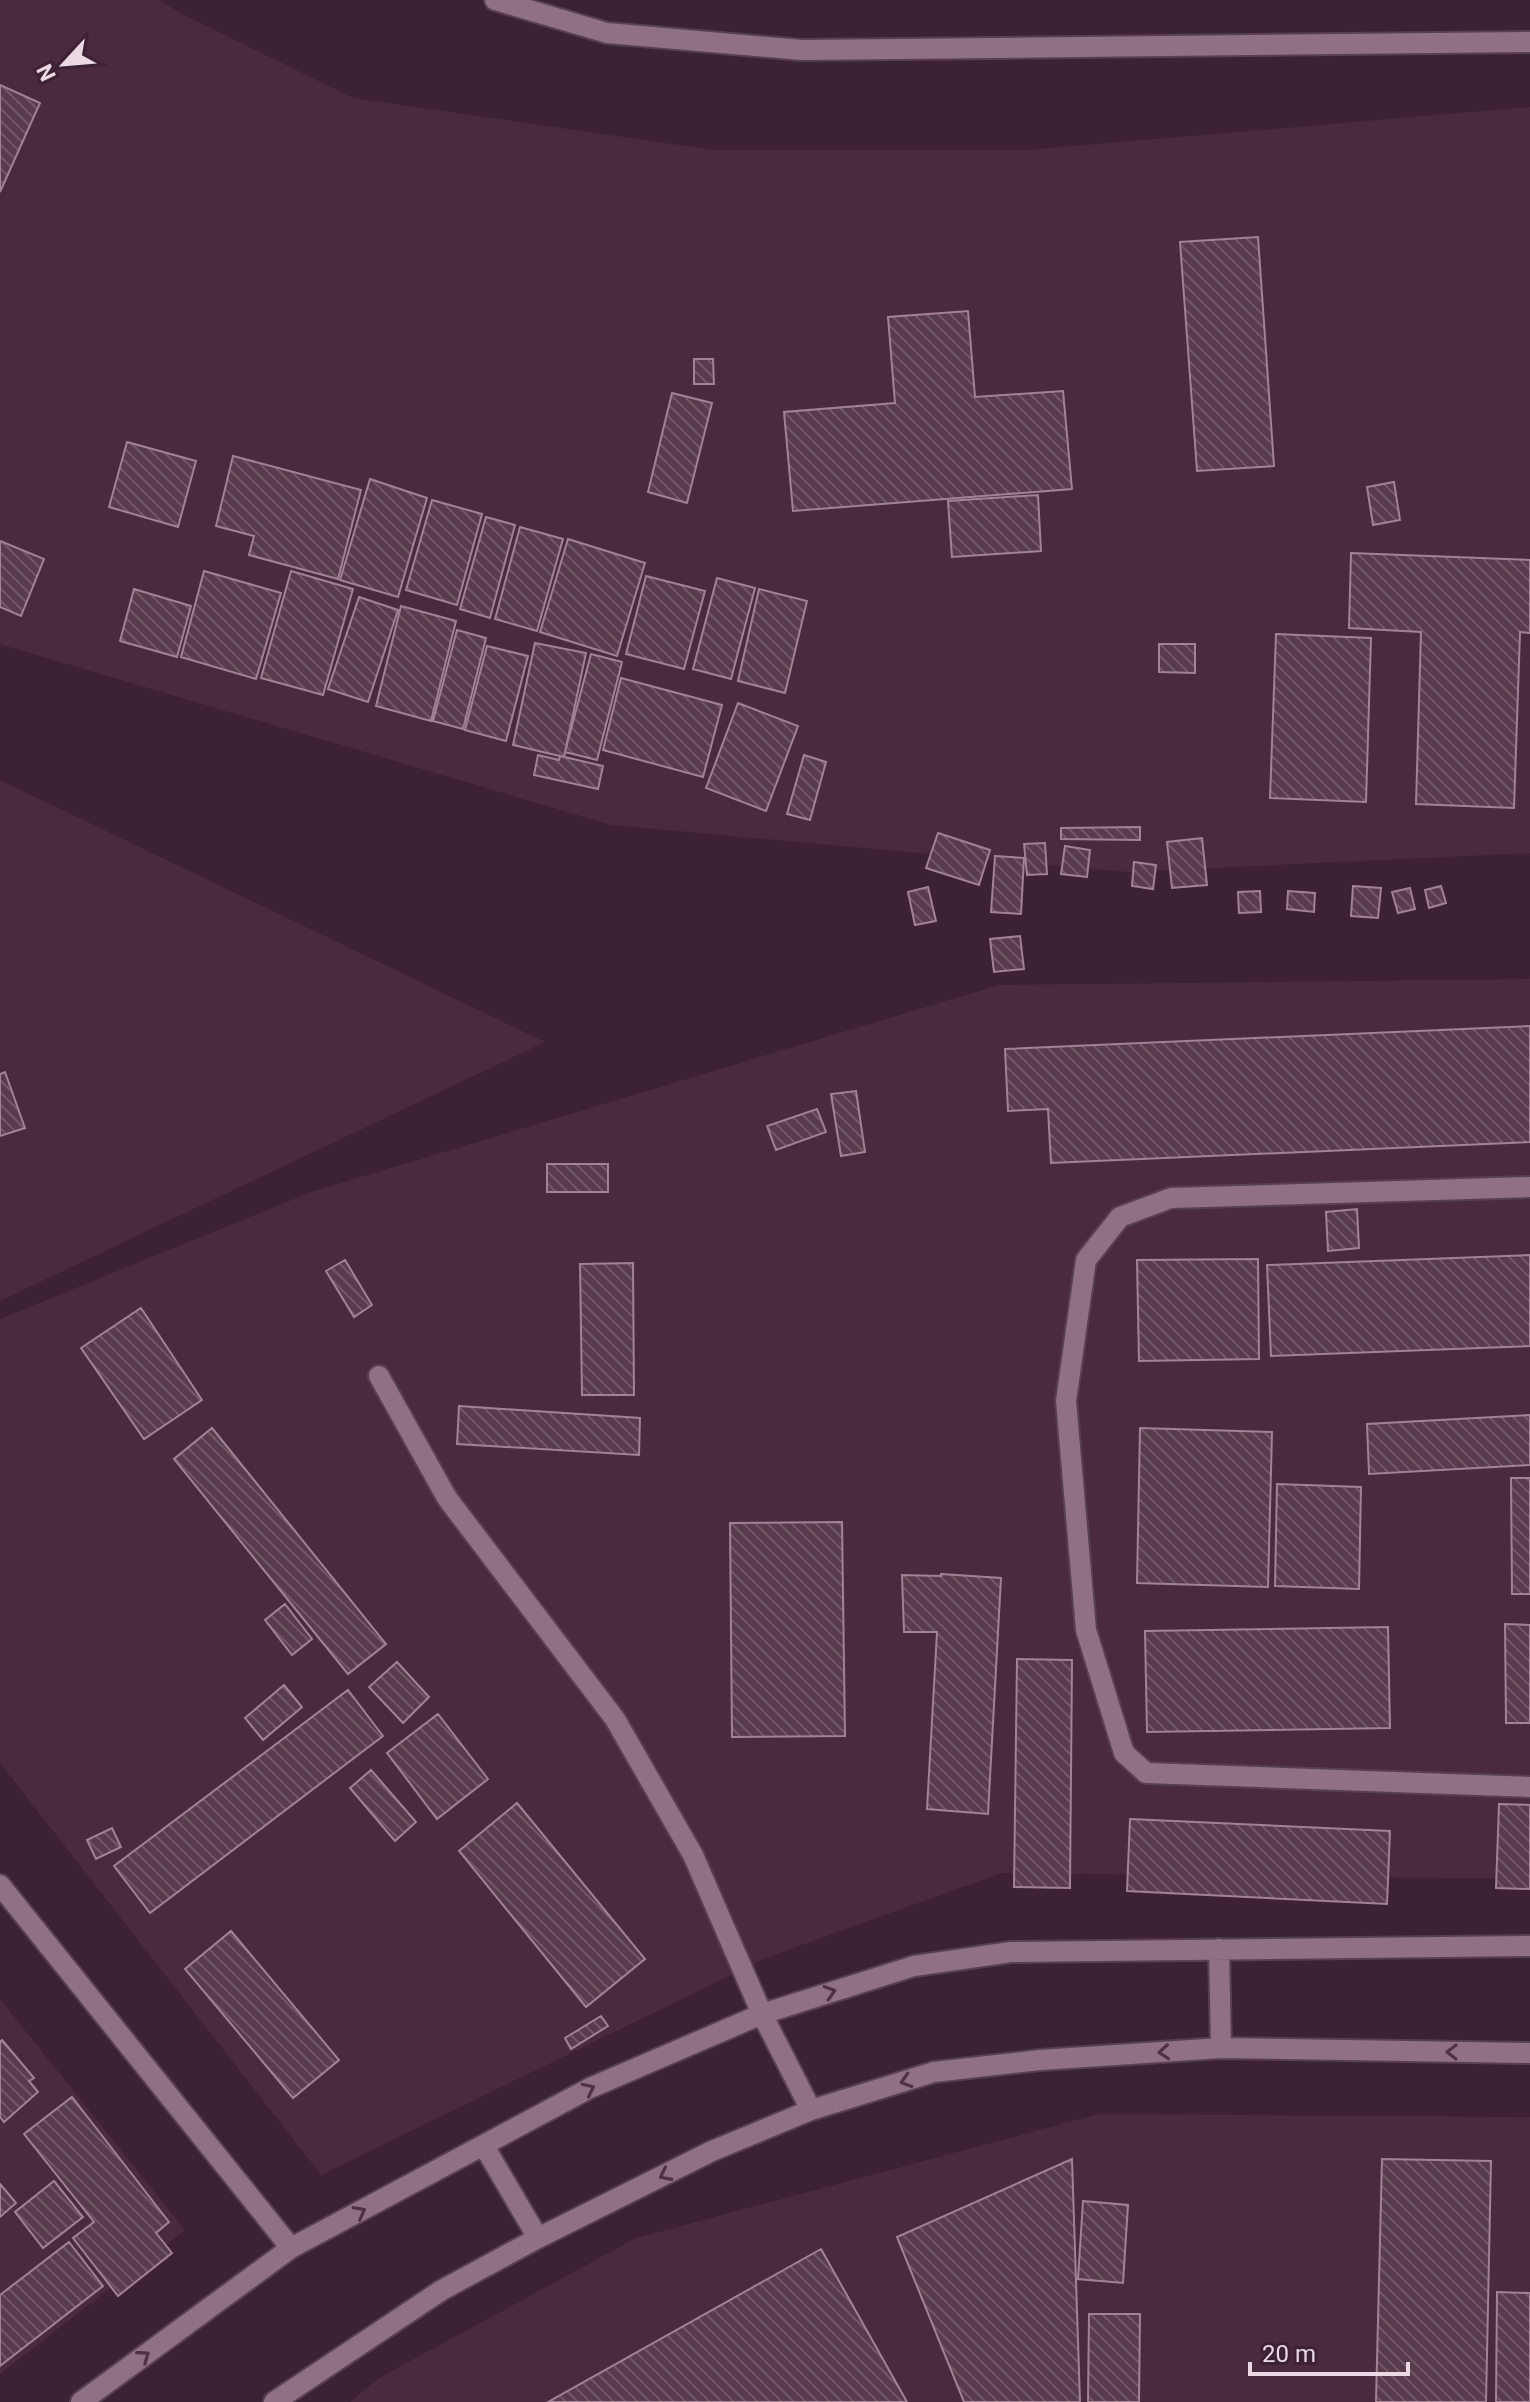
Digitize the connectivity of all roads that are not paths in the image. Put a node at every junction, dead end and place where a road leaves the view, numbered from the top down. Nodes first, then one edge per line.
1 (495, 0) edge
2 (1530, 42) edge
3 (1530, 1187) edge
4 (379, 1376) dead end
5 (1530, 1787) edge
6 (0, 1885) edge
7 (1530, 1946) edge
8 (1219, 1949) junction
9 (762, 2014) junction
10 (1221, 2048) junction
11 (1530, 2053) edge
12 (811, 2110) junction
13 (484, 2146) junction
14 (538, 2238) junction
15 (291, 2248) junction
16 (109, 2394) edge
17 (81, 2402) edge
18 (274, 2402) edge

1 - 2 street
3 - 5 street
4 - 9 street
6 - 15 street
7 - 8 street
9 -> 8 street
8 - 10 street
9 - 12 street
13 -> 9 street
11 -> 10 street
10 -> 12 street
12 -> 14 street
13 - 14 street
15 -> 13 street
14 - 18 street
16 -> 15 street
16 - 17 street

